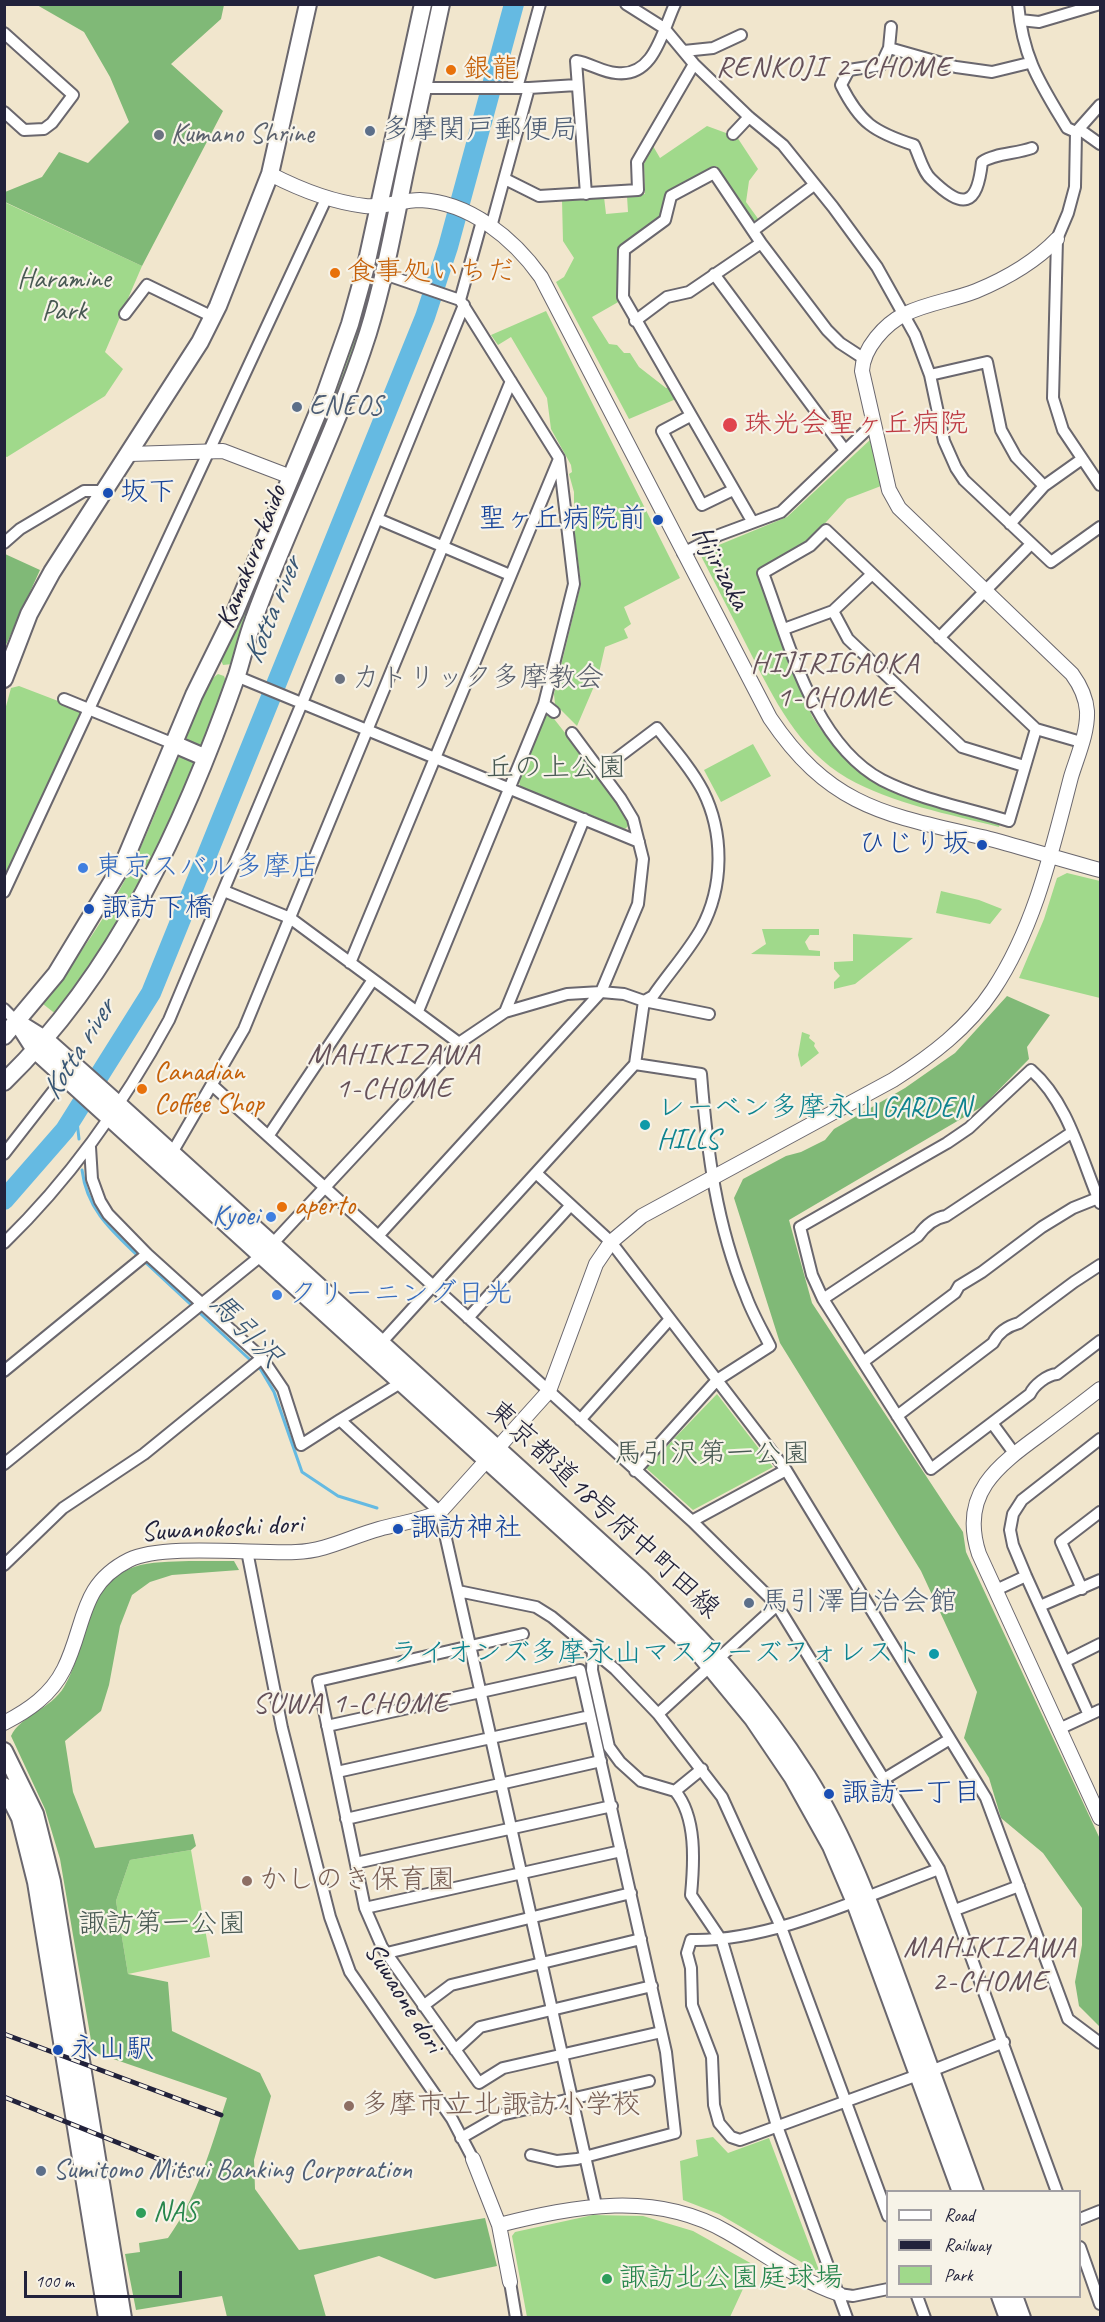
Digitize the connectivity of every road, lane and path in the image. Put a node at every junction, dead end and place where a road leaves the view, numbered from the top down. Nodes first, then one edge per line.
1 (308, 4) edge
2 (423, 4) edge
3 (441, 4) edge
4 (540, 4) edge
5 (626, 4) edge
6 (675, 4) edge
7 (1018, 4) edge
8 (1100, 4) edge
9 (1020, 20) junction
10 (891, 27) dead end
11 (664, 28) junction
12 (4, 33) edge
13 (741, 35) dead end
14 (889, 48) junction
15 (684, 51) junction
16 (1029, 63) junction
17 (694, 64) junction
18 (577, 85) junction
19 (423, 88) junction
20 (514, 88) junction
21 (529, 88) junction
22 (1101, 105) edge
23 (4, 112) edge
24 (749, 117) junction
25 (1077, 131) junction
26 (733, 134) dead end
27 (1101, 144) edge
28 (1032, 148) dead end
29 (270, 174) junction
30 (505, 179) junction
31 (814, 185) junction
32 (586, 194) junction
33 (326, 199) junction
34 (399, 202) junction
35 (378, 206) junction
36 (484, 222) junction
37 (754, 230) junction
38 (1057, 239) junction
39 (761, 243) junction
40 (384, 274) junction
41 (714, 274) junction
42 (460, 300) junction
43 (125, 314) dead end
44 (904, 314) junction
45 (213, 317) junction
46 (635, 321) junction
47 (863, 358) junction
48 (930, 375) junction
49 (511, 381) junction
50 (690, 416) junction
51 (874, 423) junction
52 (844, 449) junction
53 (208, 450) junction
54 (130, 454) junction
55 (560, 458) junction
56 (1082, 459) junction
57 (291, 477) junction
58 (309, 485) junction
59 (1101, 485) edge
60 (1044, 486) junction
61 (733, 490) junction
62 (105, 492) junction
63 (378, 519) junction
64 (752, 521) junction
65 (1010, 524) junction
66 (1101, 527) edge
67 (4, 543) edge
68 (1030, 544) junction
69 (444, 547) junction
70 (683, 553) junction
71 (510, 575) junction
72 (871, 575) junction
73 (984, 590) junction
74 (833, 611) junction
75 (784, 629) junction
76 (939, 638) junction
77 (210, 665) junction
78 (4, 678) edge
79 (243, 679) junction
80 (64, 699) dead end
81 (298, 701) junction
82 (544, 704) junction
83 (90, 710) junction
84 (554, 712) dead end
85 (1036, 729) junction
86 (368, 730) junction
87 (572, 733) dead end
88 (1081, 742) junction
89 (174, 744) junction
90 (204, 757) junction
91 (435, 758) junction
92 (1024, 766) junction
93 (600, 771) junction
94 (509, 788) junction
95 (584, 819) junction
96 (639, 842) junction
97 (1050, 855) junction
98 (1101, 870) edge
99 (224, 891) junction
100 (4, 892) edge
101 (290, 918) junction
102 (350, 963) junction
103 (372, 981) junction
104 (601, 992) junction
105 (644, 1001) junction
106 (4, 1010) edge
107 (417, 1011) junction
108 (505, 1012) junction
109 (709, 1014) dead end
110 (17, 1022) junction
111 (4, 1036) edge
112 (459, 1043) junction
113 (40, 1045) junction
114 (635, 1064) junction
115 (74, 1075) junction
116 (4, 1082) edge
117 (212, 1085) junction
118 (112, 1109) junction
119 (1071, 1132) junction
120 (269, 1135) junction
121 (90, 1147) junction
122 (4, 1154) edge
123 (168, 1160) junction
124 (536, 1173) junction
125 (712, 1179) junction
126 (325, 1188) junction
127 (1100, 1200) edge
128 (570, 1206) junction
129 (379, 1235) junction
130 (611, 1242) junction
131 (4, 1243) edge
132 (267, 1250) junction
133 (146, 1255) junction
134 (1101, 1265) edge
135 (432, 1284) junction
136 (823, 1299) junction
137 (201, 1305) junction
138 (468, 1318) junction
139 (670, 1319) junction
140 (1101, 1341) edge
141 (381, 1343) junction
142 (260, 1360) junction
143 (863, 1362) junction
144 (4, 1371) edge
145 (717, 1380) junction
146 (402, 1382) junction
147 (1101, 1389) edge
148 (549, 1391) junction
149 (897, 1416) junction
150 (340, 1420) junction
151 (580, 1420) junction
152 (992, 1423) junction
153 (1101, 1439) edge
154 (1014, 1453) junction
155 (493, 1455) junction
156 (4, 1464) edge
157 (786, 1470) junction
158 (635, 1471) junction
159 (440, 1512) junction
160 (1101, 1512) edge
161 (692, 1521) junction
162 (247, 1551) junction
163 (4, 1565) edge
164 (1026, 1576) junction
165 (1101, 1580) edge
166 (1082, 1589) junction
167 (996, 1590) junction
168 (458, 1591) junction
169 (777, 1605) junction
170 (1040, 1606) junction
171 (523, 1634) dead end
172 (1101, 1644) edge
173 (471, 1646) junction
174 (593, 1650) junction
175 (1066, 1660) junction
176 (714, 1662) junction
177 (481, 1692) junction
178 (1101, 1710) edge
179 (658, 1714) junction
180 (1089, 1715) junction
181 (590, 1716) junction
182 (4, 1723) edge
183 (327, 1726) junction
184 (1059, 1729) junction
185 (491, 1738) junction
186 (950, 1738) junction
187 (4, 1751) edge
188 (601, 1761) junction
189 (702, 1769) junction
190 (337, 1772) junction
191 (884, 1779) junction
192 (501, 1783) junction
193 (4, 1785) edge
194 (675, 1791) junction
195 (612, 1806) junction
196 (1101, 1818) edge
197 (346, 1819) junction
198 (511, 1828) junction
199 (621, 1851) junction
200 (356, 1863) junction
201 (939, 1869) junction
202 (521, 1874) junction
203 (1019, 1886) junction
204 (631, 1893) junction
205 (860, 1898) junction
206 (365, 1908) junction
207 (955, 1910) junction
208 (531, 1917) junction
209 (781, 1927) junction
210 (641, 1939) junction
211 (722, 1941) junction
212 (387, 1953) junction
213 (543, 1963) junction
214 (652, 1986) junction
215 (423, 2006) junction
216 (552, 2009) junction
217 (661, 2032) junction
218 (1004, 2042) junction
219 (1101, 2043) edge
220 (454, 2050) junction
221 (562, 2054) junction
222 (924, 2073) junction
223 (649, 2080) dead end
224 (574, 2099) junction
225 (845, 2101) junction
226 (777, 2126) junction
227 (461, 2138) junction
228 (531, 2155) dead end
229 (586, 2155) junction
230 (473, 2159) joint
231 (960, 2190) edge
232 (974, 2190) edge
233 (1057, 2190) edge
234 (596, 2205) junction
235 (886, 2211) edge
236 (1101, 2211) edge
237 (1081, 2219) edge
238 (500, 2225) junction
239 (1081, 2250) edge
240 (510, 2282) joint
241 (886, 2289) edge
242 (838, 2294) junction
243 (918, 2298) edge
244 (1001, 2298) edge
245 (1015, 2298) edge
246 (1101, 2304) edge
247 (107, 2318) edge
248 (123, 2318) edge
249 (516, 2318) edge
250 (847, 2318) edge
251 (925, 2318) edge
252 (1008, 2318) edge
253 (1022, 2318) edge

1 - 29 main road
2 - 35 main road, Kamakura kaido
3 - 19 main road, Kamakura kaido
4 - 20 street
5 - 11 street
6 - 11 street
7 - 9 street
8 - 9 street
9 - 16 street
10 - 14 street
11 - 15 street
11 - 18 street
12 - 23 street
13 - 15 street
14 - 16 street
14 - 28 street
15 - 17 street
16 - 25 street
17 - 24 street
17 - 32 street
18 - 21 street
18 - 32 street
19 - 20 street
19 - 34 main road, Kamakura kaido
20 - 21 street
21 - 30 street
22 - 25 street
24 - 26 street
24 - 31 street
25 - 27 street
25 - 38 street
29 - 33 street, Hijirizaka
29 - 45 main road
30 - 32 street
30 - 36 street
31 - 37 street
31 - 44 street
33 - 35 street, Hijirizaka
33 - 53 street
34 - 35 street, Hijirizaka
34 - 36 street, Hijirizaka
34 - 40 main road, Kamakura kaido
35 - 57 main road, Kamakura kaido
36 - 42 street
36 - 70 street, Hijirizaka
37 - 39 street
37 - 46 street
38 - 44 street
38 - 56 street
39 - 41 street
39 - 47 street
40 - 42 street
40 - 58 main road, Kamakura kaido
41 - 46 street
41 - 52 street
42 - 49 street
42 - 63 street
43 - 45 street
44 - 47 street
44 - 48 street
45 - 54 main road
46 - 50 street
47 - 51 street
48 - 60 street
48 - 65 street
49 - 55 street
49 - 69 street
50 - 61 street
50 - 61 street
51 - 52 street
51 - 73 street
52 - 64 street
53 - 54 street
53 - 57 street
53 - 83 street
54 - 62 main road
55 - 71 street
55 - 82 street
56 - 59 street
56 - 60 street
57 - 58 main road
57 - 77 main road, Kamakura kaido
58 - 79 main road, Kamakura kaido
60 - 65 street
61 - 64 street
62 - 67 street
62 - 78 main road
63 - 69 street
63 - 81 street
64 - 70 street
65 - 68 street
66 - 68 street
68 - 73 street
69 - 71 street
69 - 86 street
70 - 97 street, Hijirizaka
71 - 91 street
72 - 74 street
72 - 75 street
72 - 76 street
73 - 76 street
73 - 88 street
74 - 75 street
74 - 92 street
75 - 92 street
76 - 85 street
77 - 79 main road
77 - 89 main road, Kamakura kaido
79 - 81 street
79 - 90 main road, Kamakura kaido
80 - 83 street
81 - 86 street
81 - 99 street
82 - 84 street
82 - 94 street
83 - 89 street
83 - 100 street
85 - 88 street
85 - 92 street
86 - 91 street
86 - 101 street
87 - 93 street
88 - 97 street
89 - 90 main road
89 - 110 main road, Kamakura kaido
90 - 113 main road, Kamakura kaido
91 - 94 street
91 - 102 street
93 - 96 street
93 - 105 street
94 - 95 street
94 - 107 street
95 - 96 street
95 - 108 street
96 - 104 street
97 - 98 street, Hijirizaka
97 - 125 street
99 - 101 street
99 - 118 street
101 - 102 street
101 - 117 street
102 - 103 street
103 - 107 street
103 - 120 street
104 - 105 street
104 - 108 street
104 - 129 street
105 - 109 street
105 - 114 street
106 - 110 street
107 - 112 street
108 - 112 street
110 - 111 main road, Kamakura kaido
110 - 113 main road, 東京都道18号府中町田線
112 - 126 street
113 - 115 main road, 東京都道18号府中町田線
113 - 116 main road, Kamakura kaido
114 - 124 street
114 - 125 street
115 - 118 main road, 東京都道18号府中町田線
115 - 122 street
117 - 120 street
117 - 123 street
118 - 121 street
118 - 123 main road, 東京都道18号府中町田線
119 - 127 street
119 - 136 street
119 - 136 street
120 - 126 street
121 - 131 street
121 - 133 street
123 - 132 main road, 東京都道18号府中町田線
124 - 128 street
124 - 135 street
125 - 130 street
125 - 145 street
126 - 129 street
126 - 132 street
127 - 143 street
128 - 130 street
128 - 138 street
129 - 135 street
130 - 139 street
130 - 148 street
132 - 137 street
132 - 141 main road, 東京都道18号府中町田線
132 - 146 main road, 東京都道18号府中町田線
133 - 137 street
133 - 144 street
134 - 149 street
135 - 138 street
135 - 141 street
136 - 143 street
137 - 142 street
137 - 156 street
138 - 148 street
139 - 145 street
139 - 151 street
140 - 152 street
141 - 155 main road, 東京都道18号府中町田線
142 - 150 street
142 - 163 street
143 - 149 street
145 - 157 street
145 - 158 street
146 - 150 street
146 - 155 main road, 東京都道18号府中町田線
147 - 154 street
148 - 151 street
148 - 155 street, Suwanokoshi dori
149 - 152 street
150 - 159 street
151 - 158 street
152 - 154 street
153 - 164 street
154 - 167 street
155 - 159 street, Suwanokoshi dori
155 - 176 main road, 東京都道18号府中町田線
157 - 161 street
157 - 186 street
158 - 161 street
159 - 162 street, Suwanokoshi dori
159 - 168 street
160 - 166 street
161 - 169 street
162 - 182 street, Suwanokoshi dori
162 - 227 street, Suwaone dori
164 - 167 street
164 - 170 street
165 - 166 street
166 - 170 street
167 - 184 street
168 - 173 street
168 - 174 street
169 - 176 street
169 - 191 street
170 - 175 street
171 - 173 street
172 - 175 street
173 - 177 street
173 - 183 street
174 - 179 street
174 - 194 street
175 - 180 street
176 - 179 street
176 - 205 main road, 東京都道18号府中町田線
177 - 181 street
177 - 183 street
177 - 185 street
178 - 180 street
179 - 189 street
180 - 184 street
181 - 185 street
181 - 188 street
183 - 190 street
184 - 196 street
185 - 190 street
185 - 192 street
186 - 191 street
186 - 203 street
187 - 248 main road
188 - 192 street
188 - 195 street
189 - 194 street
189 - 209 street
190 - 197 street
191 - 201 street
192 - 197 street
192 - 198 street
193 - 247 main road
194 - 211 street
195 - 198 street
195 - 199 street
197 - 200 street
198 - 200 street
198 - 202 street
199 - 202 street
199 - 204 street
200 - 206 street
201 - 205 street
201 - 207 street
202 - 206 street
202 - 208 street
203 - 207 street
203 - 219 street
204 - 208 street
204 - 210 street
205 - 209 street
205 - 222 main road, 東京都道18号府中町田線
206 - 212 street
207 - 218 street
208 - 212 street
208 - 213 street
209 - 211 street
209 - 225 street
210 - 213 street
210 - 214 street
211 - 226 street
211 - 226 street
212 - 215 street
213 - 215 street
213 - 216 street
214 - 216 street
214 - 217 street
215 - 220 street
216 - 220 street
216 - 221 street
217 - 221 street
217 - 229 street
218 - 222 street
218 - 233 street
220 - 221 street
221 - 224 street
222 - 225 street
222 - 231 main road, 東京都道18号府中町田線
222 - 232 main road, 東京都道18号府中町田線
223 - 224 street
224 - 227 street
224 - 229 street
225 - 226 street
225 - 235 street
226 - 242 street
227 - 230 street, Suwaone dori
228 - 229 street
229 - 234 street
230 - 238 street, Suwaone dori
234 - 238 street
234 - 242 street
236 - 237 street
238 - 240 street, Suwaone dori
239 - 246 street
240 - 249 street, Suwaone dori
241 - 242 street
242 - 250 street
243 - 251 street
244 - 252 main road
245 - 253 main road

